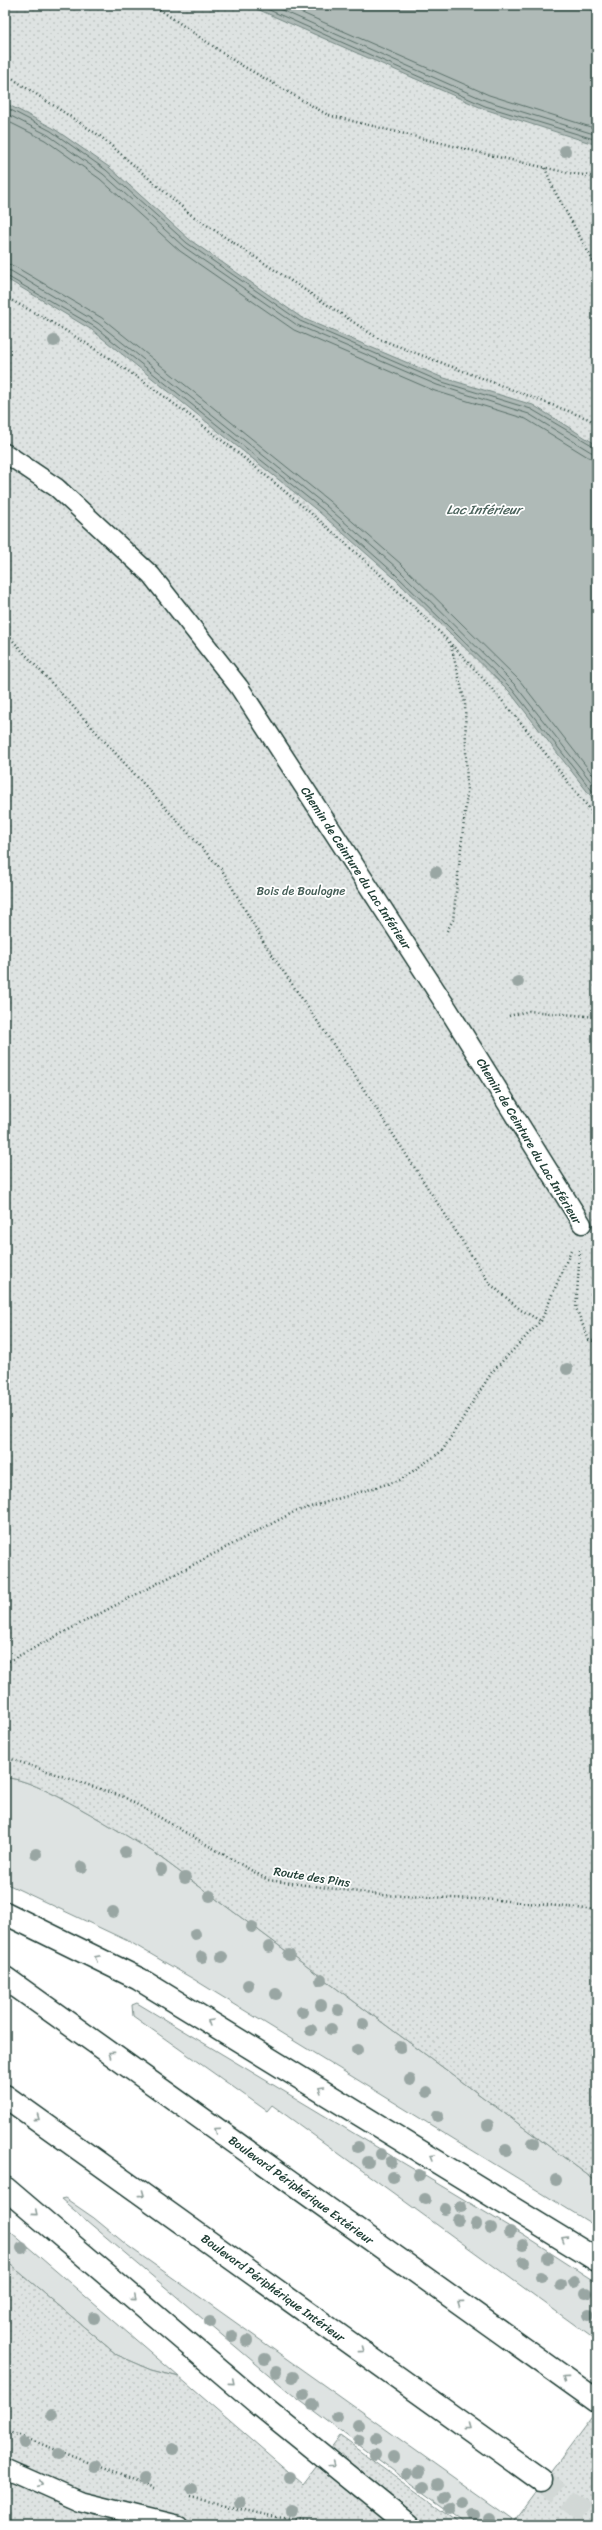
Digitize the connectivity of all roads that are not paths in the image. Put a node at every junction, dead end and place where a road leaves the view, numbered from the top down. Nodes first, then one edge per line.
1 (5, 454) edge
2 (582, 1224) road end
3 (5, 1913) edge
4 (5, 1978) edge
5 (5, 2096) edge
6 (5, 2188) edge
7 (597, 2260) edge
8 (597, 2401) edge
9 (5, 2468) edge
10 (541, 2480) tunnel mouth
11 (178, 2525) edge
12 (408, 2525) edge

1 - 2 lane, Chemin de Ceinture du Lac Inférieur
7 -> 3 highway
8 -> 4 highway, Boulevard Périphérique Extérieur
5 -> 10 highway, Boulevard Périphérique Intérieur
6 -> 12 highway
9 -> 11 lane

